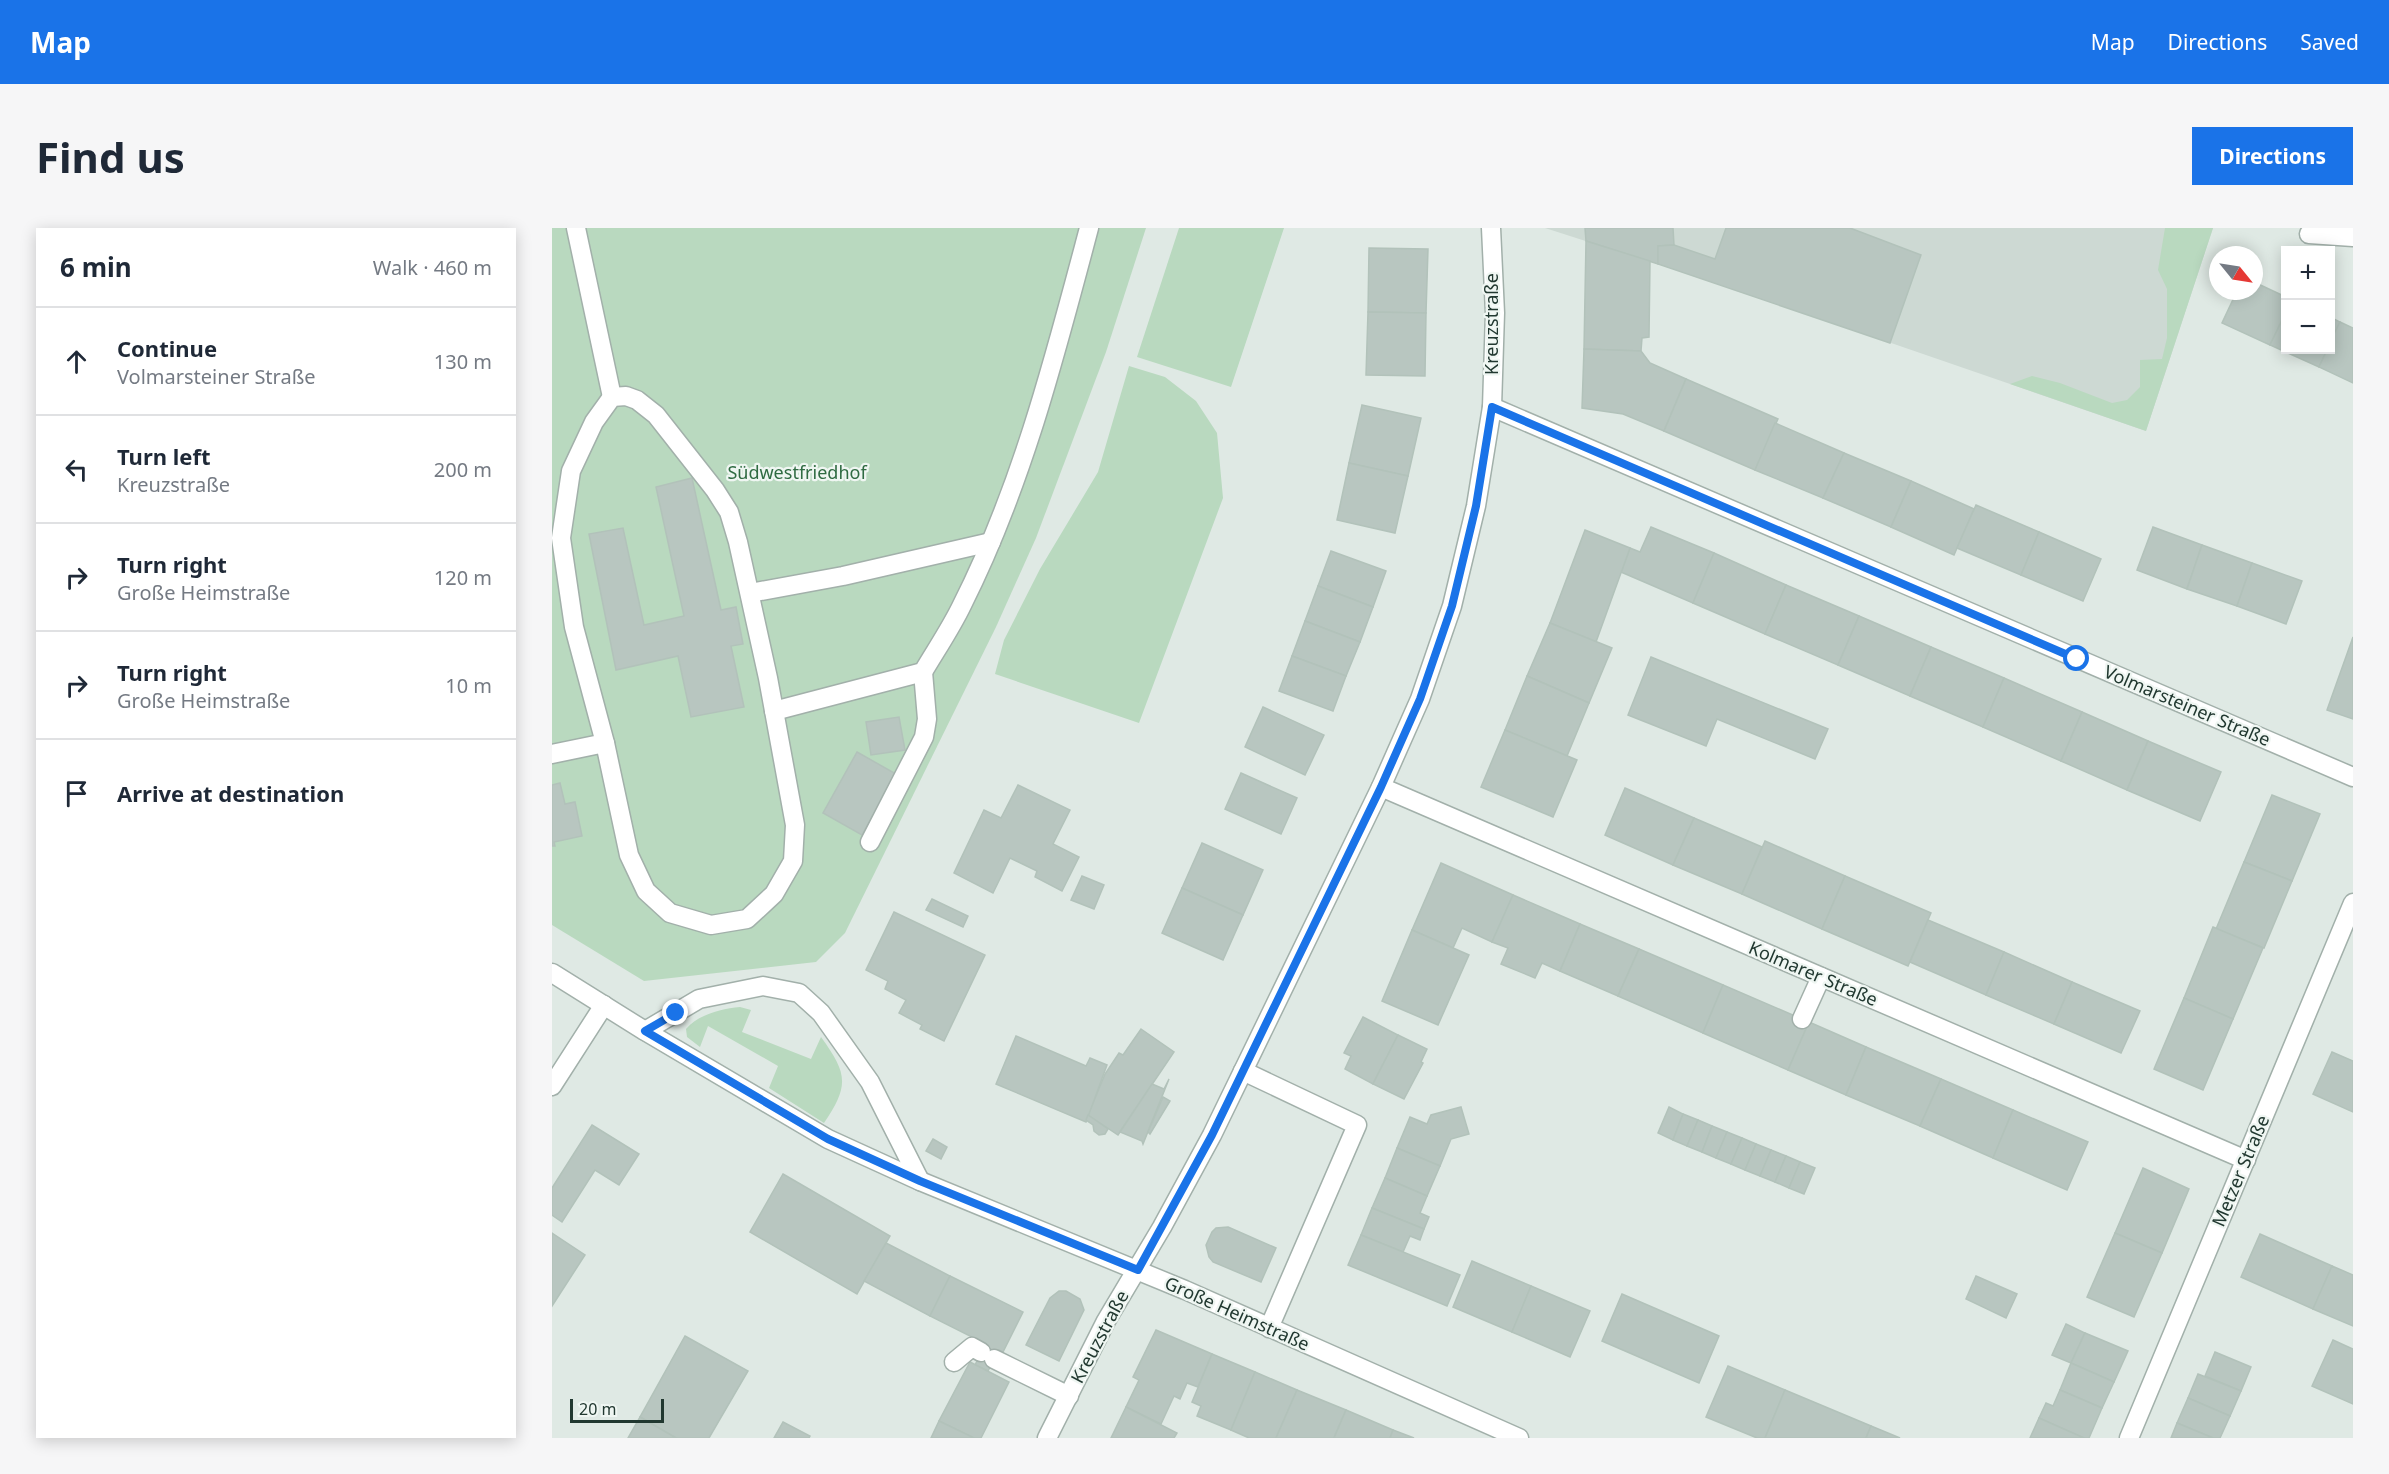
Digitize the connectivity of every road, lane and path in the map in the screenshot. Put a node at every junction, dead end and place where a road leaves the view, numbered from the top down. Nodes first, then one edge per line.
1 (576, 228) edge
2 (1089, 228) edge
3 (1491, 228) edge
4 (2309, 234) dead end
5 (2353, 237) edge
6 (612, 397) junction
7 (1492, 407) junction
8 (991, 542) junction
9 (750, 593) junction
10 (923, 672) junction
11 (774, 711) junction
12 (605, 743) junction
13 (552, 754) edge
14 (2353, 777) edge
15 (1381, 787) junction
16 (870, 842) dead end
17 (2353, 903) edge
18 (552, 973) edge
19 (1821, 977) junction
20 (604, 1005) junction
21 (1802, 1019) dead end
22 (645, 1031) junction
23 (1243, 1071) junction
24 (552, 1086) edge
25 (2246, 1160) junction
26 (920, 1181) junction
27 (1138, 1270) junction
28 (1269, 1328) junction
29 (954, 1362) dead end
30 (1069, 1396) junction
31 (1047, 1438) edge
32 (1519, 1438) edge
33 (2129, 1438) edge

1 - 6 street
2 - 8 street
3 - 7 street, Kreuzstraße
4 - 5 street
6 - 9 street
6 - 12 street
7 - 14 street, Volmarsteiner Straße
7 - 15 street, Kreuzstraße
8 - 9 street
8 - 10 street
9 - 11 street
10 - 11 street
10 - 16 street
11 - 12 street
12 - 13 street
15 - 19 street, Kolmarer Straße
15 - 23 street, Kreuzstraße
17 - 25 street, Metzer Straße
18 - 20 street, Große Heimstraße
19 - 21 street
19 - 25 street, Kolmarer Straße
20 - 22 street, Große Heimstraße
20 - 24 street
22 - 26 street, Große Heimstraße
22 - 26 street
23 - 27 street, Kreuzstraße
23 - 28 street
25 - 33 street, Metzer Straße
26 - 27 street, Große Heimstraße
27 - 28 street, Große Heimstraße
27 - 30 street, Kreuzstraße
28 - 32 street, Große Heimstraße
29 - 30 street
30 - 31 street, Kreuzstraße

